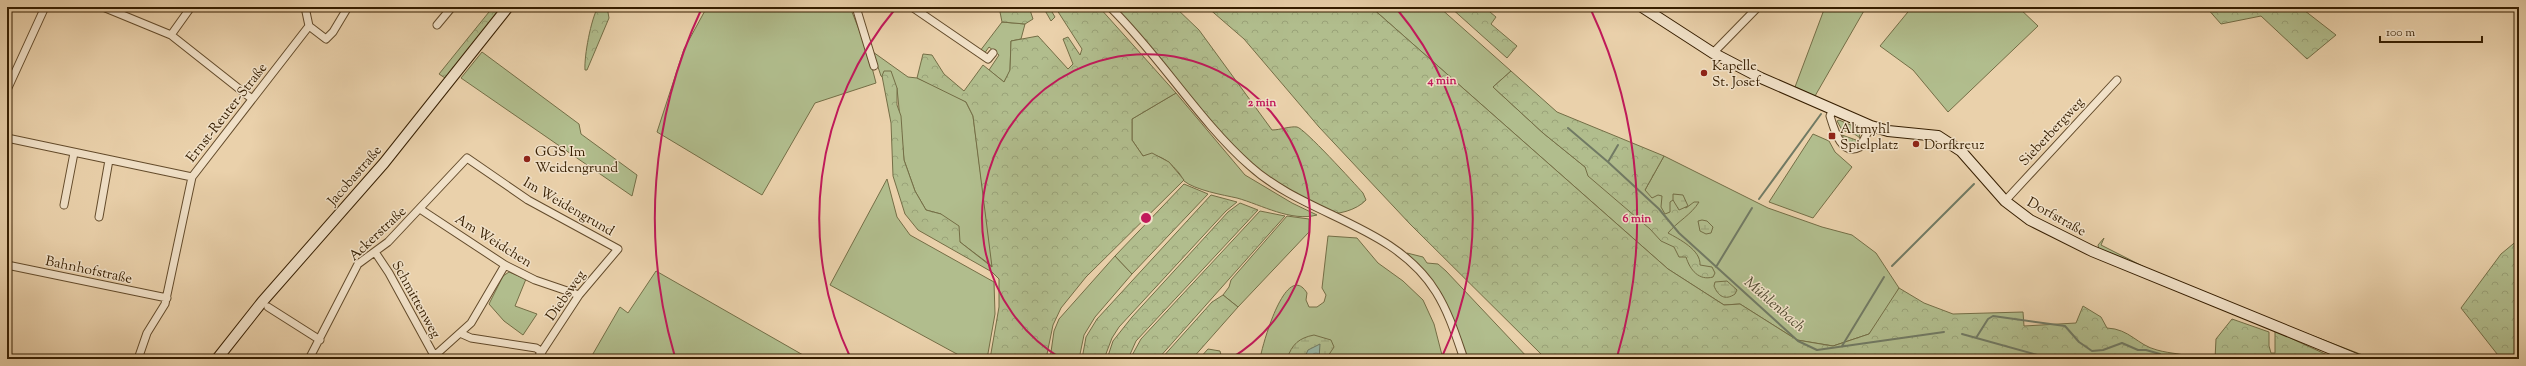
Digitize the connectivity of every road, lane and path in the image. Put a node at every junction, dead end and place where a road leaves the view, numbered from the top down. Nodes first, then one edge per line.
1 (45, 7) edge
2 (103, 7) edge
3 (191, 7) edge
4 (305, 7) edge
5 (348, 7) edge
6 (452, 7) edge
7 (508, 7) edge
8 (856, 7) edge
9 (912, 7) edge
10 (1110, 7) edge
11 (1642, 7) edge
12 (1758, 7) edge
13 (437, 25) dead end
14 (309, 26) junction
15 (171, 35) junction
16 (993, 53) dead end
17 (1713, 53) junction
18 (874, 66) dead end
19 (2117, 80) dead end
20 (7, 90) edge
21 (252, 99) junction
22 (1833, 109) junction
23 (1871, 126) junction
24 (7, 138) edge
25 (74, 153) junction
26 (467, 158) joint
27 (109, 160) junction
28 (192, 177) junction
29 (2005, 201) junction
30 (64, 205) dead end
31 (420, 209) junction
32 (99, 217) dead end
33 (618, 249) joint
34 (374, 252) junction
35 (7, 265) edge
36 (505, 265) junction
37 (579, 295) junction
38 (167, 298) junction
39 (268, 307) dead end
40 (462, 334) junction
41 (320, 340) junction
42 (542, 352) junction
43 (433, 358) edge
44 (138, 359) edge
45 (217, 359) edge
46 (309, 359) edge
47 (538, 359) edge
48 (1464, 359) edge
49 (2356, 359) edge

1 - 20 street
2 - 15 street
3 - 15 street
4 - 14 street
5 - 14 street
6 - 13 street
7 - 45 main road, Jacobastraße
8 - 18 street
9 - 16 street
10 - 48 street
11 - 17 main road, Dorfstraße
12 - 17 street
14 - 21 street, Ernst-Reuter-Straße
15 - 21 street
17 - 22 main road, Dorfstraße
19 - 29 street, Sieberbergweg
21 - 28 street, Ernst-Reuter-Straße
22 - 23 main road, Dorfstraße
22 - 23 street
23 - 29 main road, Dorfstraße
24 - 25 street
25 - 27 street
25 - 30 street
26 - 31 street, Ackerstraße
26 - 33 street, Im Weidengrund
27 - 28 street
27 - 32 street
28 - 38 street, Ernst-Reuter-Straße
29 - 49 main road, Dorfstraße
31 - 34 street, Ackerstraße
31 - 36 street, Am Weidchen
33 - 37 street, Diebsweg
34 - 41 street, Ackerstraße
34 - 43 street, Schmittenweg
35 - 38 street, Bahnhofstraße
36 - 37 street, Am Weidchen
36 - 40 street
37 - 42 street, Diebsweg
38 - 44 street, Ernst-Reuter-Straße
39 - 41 street
40 - 42 street
40 - 43 street
41 - 46 street, Ackerstraße
42 - 47 street, Diebsweg

